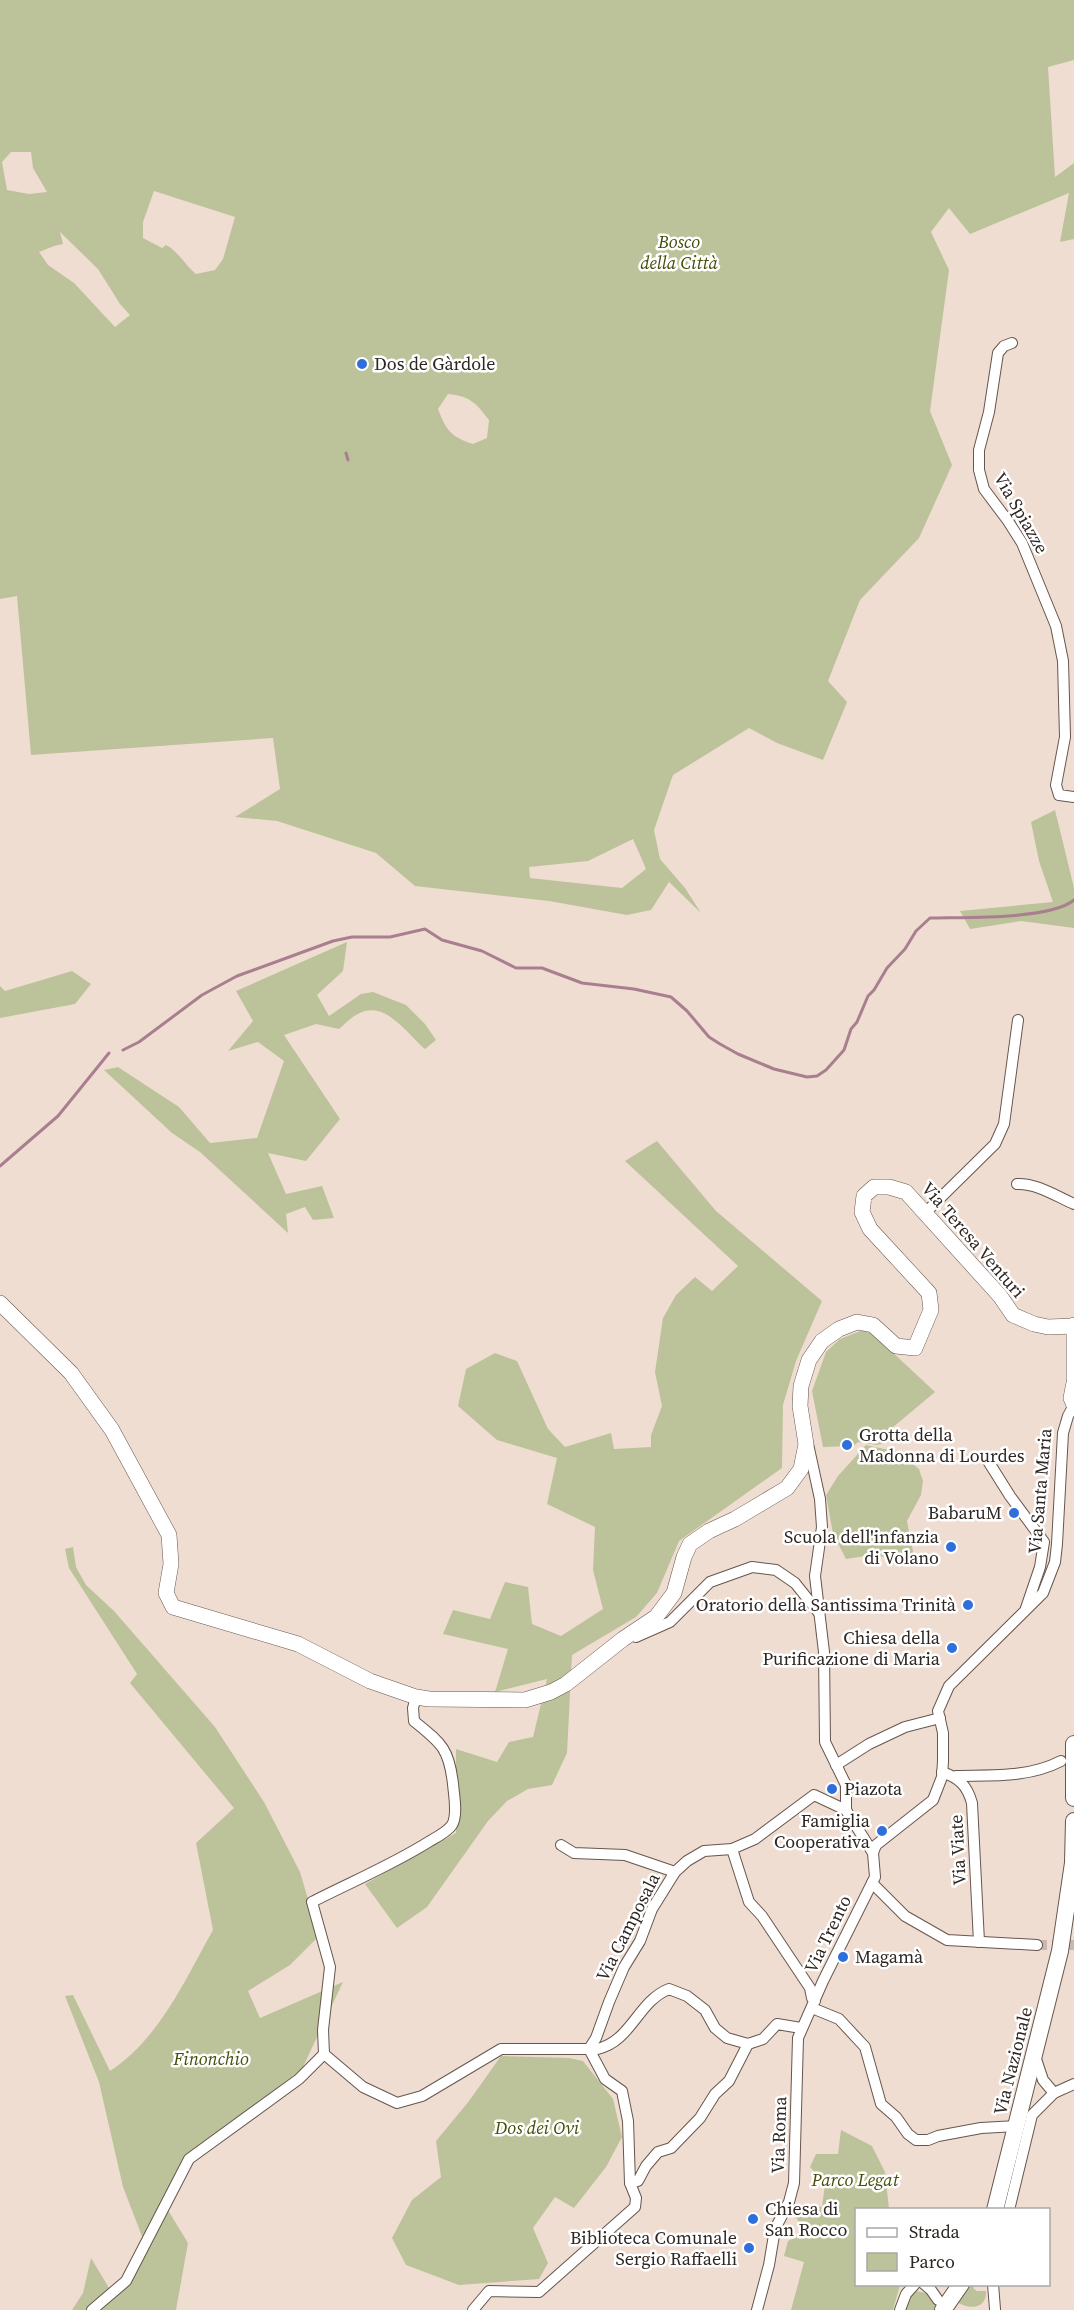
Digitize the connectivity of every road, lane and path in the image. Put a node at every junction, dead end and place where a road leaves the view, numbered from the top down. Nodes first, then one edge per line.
1 (1012, 343) dead end
2 (1074, 797) edge
3 (1018, 1020) dead end
4 (1017, 1184) dead end
5 (1074, 1204) edge
6 (925, 1213) junction
7 (0, 1304) edge
8 (1074, 1325) edge
9 (1074, 1345) edge
10 (1074, 1379) edge
11 (1074, 1383) edge
12 (1074, 1405) edge
13 (805, 1429) junction
14 (988, 1461) dead end
15 (1026, 1608) junction
16 (819, 1613) junction
17 (623, 1639) junction
18 (416, 1697) junction
19 (940, 1718) junction
20 (1074, 1744) edge
21 (1061, 1761) dead end
22 (836, 1765) junction
23 (942, 1772) junction
24 (956, 1776) junction
25 (1074, 1798) edge
26 (846, 1809) junction
27 (1074, 1821) edge
28 (561, 1845) dead end
29 (732, 1849) junction
30 (873, 1853) junction
31 (675, 1872) junction
32 (872, 1883) junction
33 (979, 1942) junction
34 (1037, 1945) tunnel mouth
35 (814, 2004) junction
36 (801, 2028) junction
37 (748, 2044) junction
38 (589, 2049) junction
39 (1034, 2051) junction
40 (324, 2054) junction
41 (1074, 2084) edge
42 (1053, 2093) junction
43 (1017, 2126) junction
44 (630, 2183) junction
45 (997, 2207) edge
46 (913, 2286) edge
47 (926, 2286) edge
48 (959, 2286) edge
49 (993, 2286) edge
50 (940, 2305) edge
51 (92, 2310) edge
52 (473, 2310) edge
53 (758, 2310) edge
54 (900, 2310) edge
55 (996, 2310) edge

1 - 2 street, Via Spiazze
3 - 6 street
4 - 5 street
6 - 8 street, Via Teresa Venturi
6 - 13 street, Via Teresa Venturi
7 - 18 street
8 - 9 street
9 - 10 street
11 - 12 street
12 - 15 street, Via Santa Maria
13 - 16 street
13 - 17 street
14 - 15 street
15 - 19 street, Via Santa Maria
16 - 17 street
16 - 22 street
17 - 18 street
18 - 40 street
19 - 22 street
19 - 23 street, Via Santa Maria
20 - 25 main road
21 - 24 street
22 - 26 street
23 - 24 street
23 - 30 street, Via Santa Maria
24 - 33 street, Via Viate
26 - 29 street, Via Camposala
26 - 30 street
27 - 39 main road, Via Nazionale
28 - 31 street
29 - 31 street, Via Camposala
29 - 35 street
30 - 32 street, Via Trento
31 - 38 street, Via Camposala
32 - 33 street
32 - 35 street, Via Trento
33 - 34 street
35 - 36 street, Via Trento
35 - 43 street
36 - 37 street
36 - 53 street, Via Roma
37 - 38 street
37 - 44 street
38 - 40 street
38 - 44 street
39 - 42 street
39 - 43 main road, Via Nazionale
40 - 51 street
41 - 42 street
42 - 45 street
43 - 45 main road, Via Nazionale
44 - 52 street
46 - 54 street
47 - 50 street
48 - 50 main road
49 - 55 street

